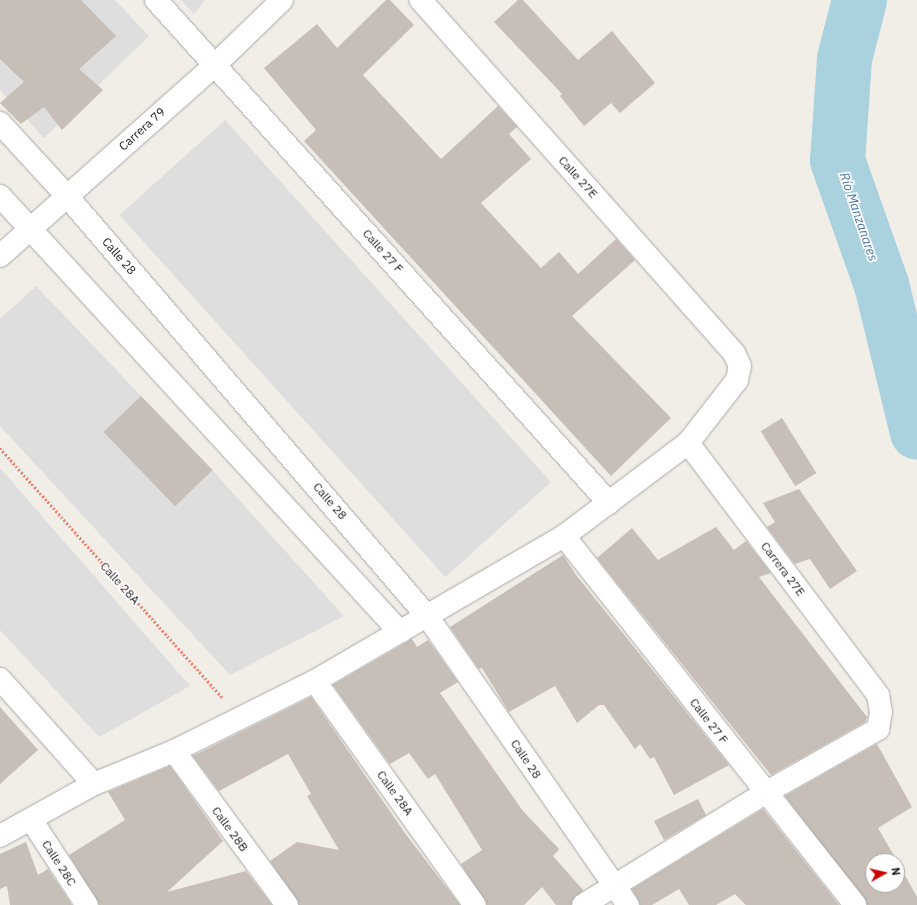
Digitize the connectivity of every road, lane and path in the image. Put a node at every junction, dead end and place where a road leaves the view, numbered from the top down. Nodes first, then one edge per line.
1 (156, 0) edge
2 (282, 0) edge
3 (421, 0) edge
4 (215, 65) junction
5 (0, 123) edge
6 (0, 196) edge
7 (67, 196) junction
8 (31, 230) junction
9 (0, 256) edge
10 (688, 443) junction
11 (0, 448) edge
12 (609, 503) junction
13 (564, 536) junction
14 (427, 616) junction
15 (400, 632) junction
16 (0, 679) edge
17 (315, 681) junction
18 (240, 718) junction
19 (174, 751) junction
20 (94, 784) junction
21 (765, 793) junction
22 (32, 821) junction
23 (0, 836) edge
24 (613, 886) junction
25 (87, 905) edge
26 (287, 905) edge
27 (475, 905) edge
28 (583, 905) edge
29 (628, 905) edge
30 (855, 905) edge

1 - 4 street, Calle 27 F
2 - 4 street, Carrera 79
3 - 10 street, Calle 27E
4 - 7 street, Carrera 79
4 - 12 street, Calle 27 F
5 - 7 street, Calle 28
6 - 8 street
7 - 8 street, Carrera 79
7 - 14 street, Calle 28
8 - 9 street, Carrera 79
8 - 15 street
10 - 12 street
10 - 21 street, Carrera 27E
11 - 18 path, Calle 28A
12 - 13 street
13 - 14 street
13 - 21 street, Calle 27 F
14 - 15 street
14 - 24 street, Calle 28
15 - 17 street
16 - 20 street
17 - 18 street
17 - 27 street, Calle 28A
18 - 19 street
19 - 20 street
19 - 26 street, Calle 28B
20 - 22 street
21 - 24 street
21 - 30 street, Calle 27 F
22 - 23 street
22 - 25 street, Calle 28C
24 - 28 street
24 - 29 street, Calle 28

